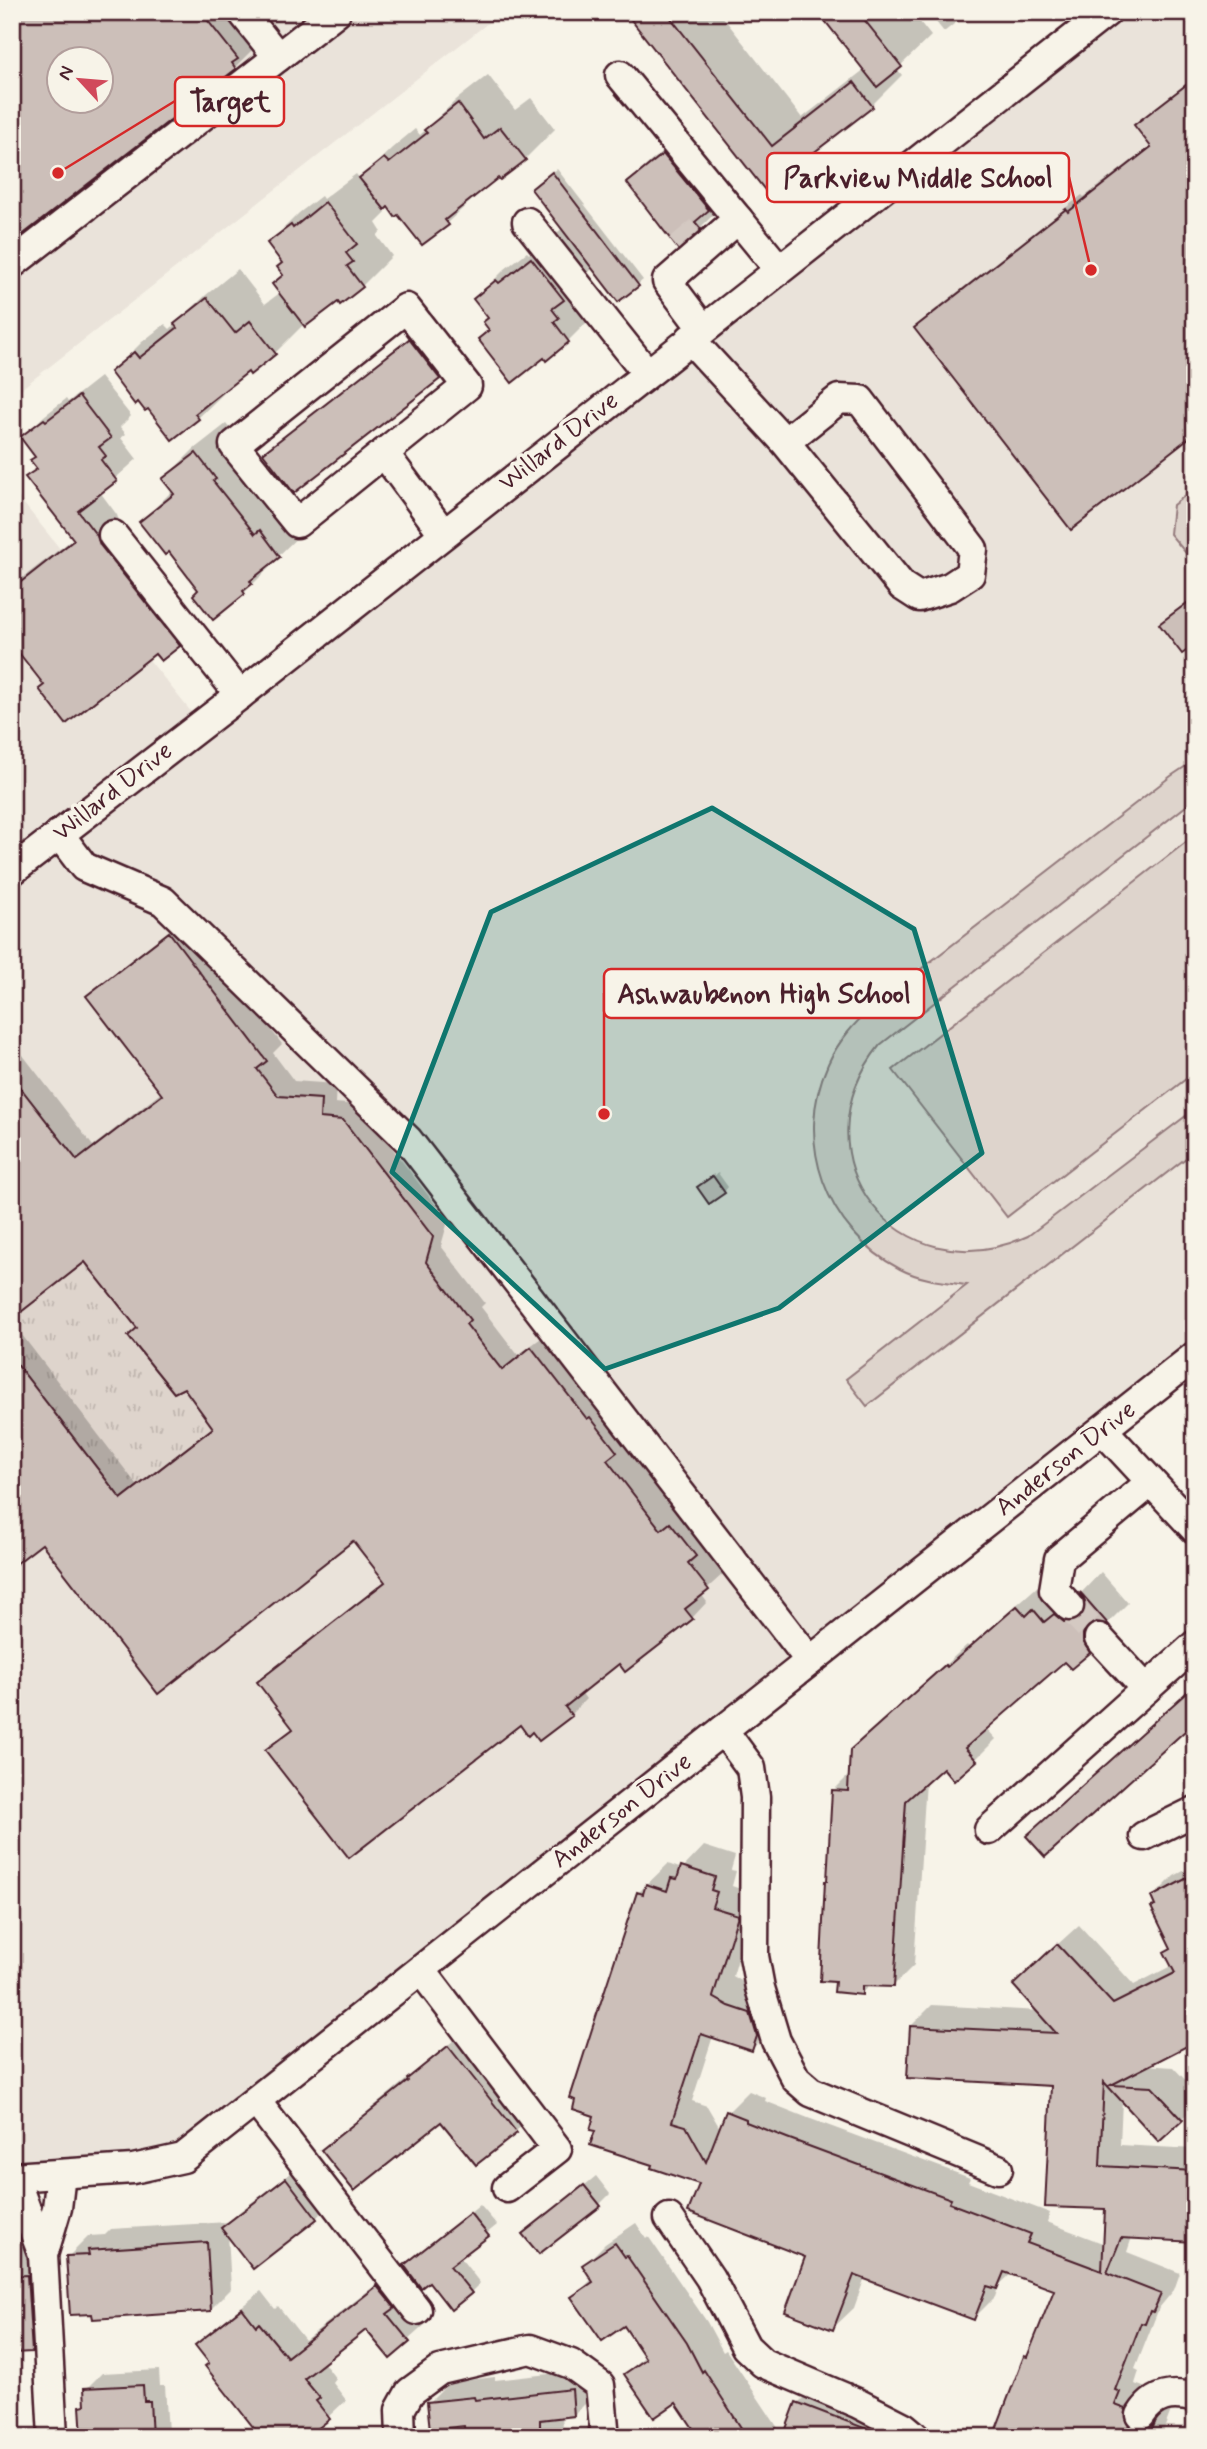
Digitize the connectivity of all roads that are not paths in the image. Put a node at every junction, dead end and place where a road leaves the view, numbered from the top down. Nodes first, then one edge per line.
1 (242, 12) edge
2 (336, 12) edge
3 (1107, 12) edge
4 (278, 57) junction
5 (620, 75) dead end
6 (527, 222) dead end
7 (722, 226) junction
8 (12, 264) edge
9 (779, 269) junction
10 (697, 334) junction
11 (647, 373) junction
12 (785, 442) junction
13 (384, 453) junction
14 (443, 533) junction
15 (113, 535) dead end
16 (240, 695) junction
17 (59, 834) junction
18 (12, 871) edge
19 (1195, 1356) edge
20 (1102, 1430) junction
21 (1151, 1482) junction
22 (1195, 1529) edge
23 (1069, 1606) tunnel mouth
24 (1099, 1637) tunnel mouth
25 (1195, 1644) edge
26 (810, 1661) junction
27 (1146, 1689) junction
28 (723, 1730) junction
29 (1195, 1811) edge
30 (989, 1830) dead end
31 (1144, 1836) dead end
32 (421, 1970) junction
33 (256, 2101) junction
34 (998, 2169) dead end
35 (61, 2174) junction
36 (13, 2177) edge
37 (507, 2188) dead end
38 (669, 2218) dead end
39 (43, 2255) junction
40 (417, 2310) dead end
41 (1195, 2398) edge
42 (1142, 2415) tunnel mouth
43 (53, 2437) edge
44 (401, 2437) edge
45 (604, 2437) edge
46 (916, 2437) edge

1 - 4 street
2 - 4 street
3 - 9 street, Willard Drive
4 - 8 street
5 - 7 street
6 - 11 street
7 - 9 street
7 - 10 street
9 - 10 street, Willard Drive
10 - 11 street, Willard Drive
10 - 12 street
11 - 14 street, Willard Drive
12 - 12 street
13 - 13 street
13 - 14 street
14 - 16 street, Willard Drive
15 - 16 street
16 - 17 street, Willard Drive
17 - 18 street, Willard Drive
17 - 26 street
19 - 20 street, Anderson Drive
20 - 21 street
20 - 26 street, Anderson Drive
21 - 22 street
21 - 23 street
24 - 27 street
25 - 27 street
26 - 28 street, Anderson Drive
27 - 30 street
28 - 32 street, Anderson Drive
28 - 34 street
29 - 31 street
32 - 33 street, Anderson Drive
32 - 37 street
33 - 35 street, Anderson Drive
33 - 40 street
35 - 36 street, Anderson Drive
35 - 39 street
36 - 39 street
38 - 46 street
39 - 43 street
41 - 42 street
44 - 45 street

